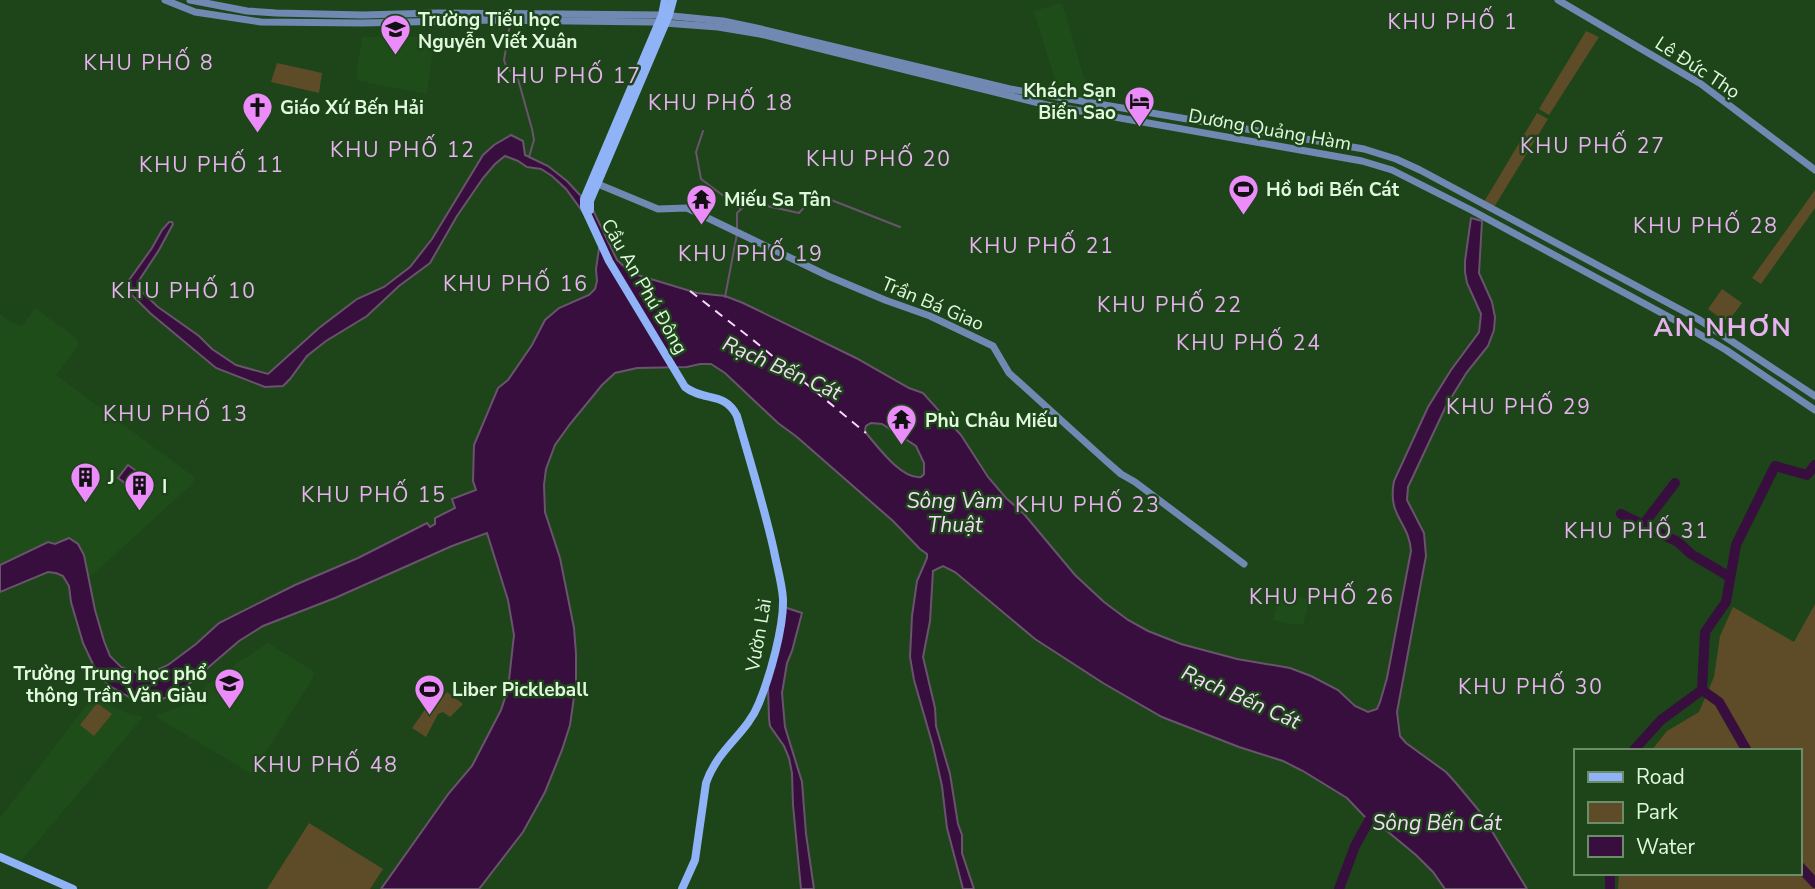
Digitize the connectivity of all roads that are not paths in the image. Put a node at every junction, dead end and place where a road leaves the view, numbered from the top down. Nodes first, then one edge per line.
1 (190, 0) edge
2 (665, 0) edge
3 (673, 0) edge
4 (1558, 0) edge
5 (167, 1) edge
6 (362, 19) junction
7 (664, 19) junction
8 (1004, 91) junction
9 (1396, 159) junction
10 (1392, 170) junction
11 (1815, 170) edge
12 (595, 183) junction
13 (688, 387) joint
14 (1815, 396) edge
15 (1815, 410) edge
16 (1244, 564) dead end
17 (0, 857) edge
18 (73, 889) edge
19 (682, 889) edge

1 - 6 street, Dương Quảng Hàm
2 - 7 main road
3 - 7 main road
4 - 11 street, Lê Đức Thọ
5 - 6 street, Dương Quảng Hàm
6 - 7 street, Dương Quảng Hàm
7 - 8 street, Dương Quảng Hàm
7 - 12 main road
8 - 9 street, Dương Quảng Hàm
8 - 10 street, Dương Quảng Hàm
9 - 10 street
9 - 14 street, Dương Quảng Hàm
10 - 15 street, Dương Quảng Hàm
12 - 13 main road, Cầu An Phú Đông
12 - 16 street, Trần Bá Giao
13 - 19 main road, Vườn Lài
17 - 18 main road

